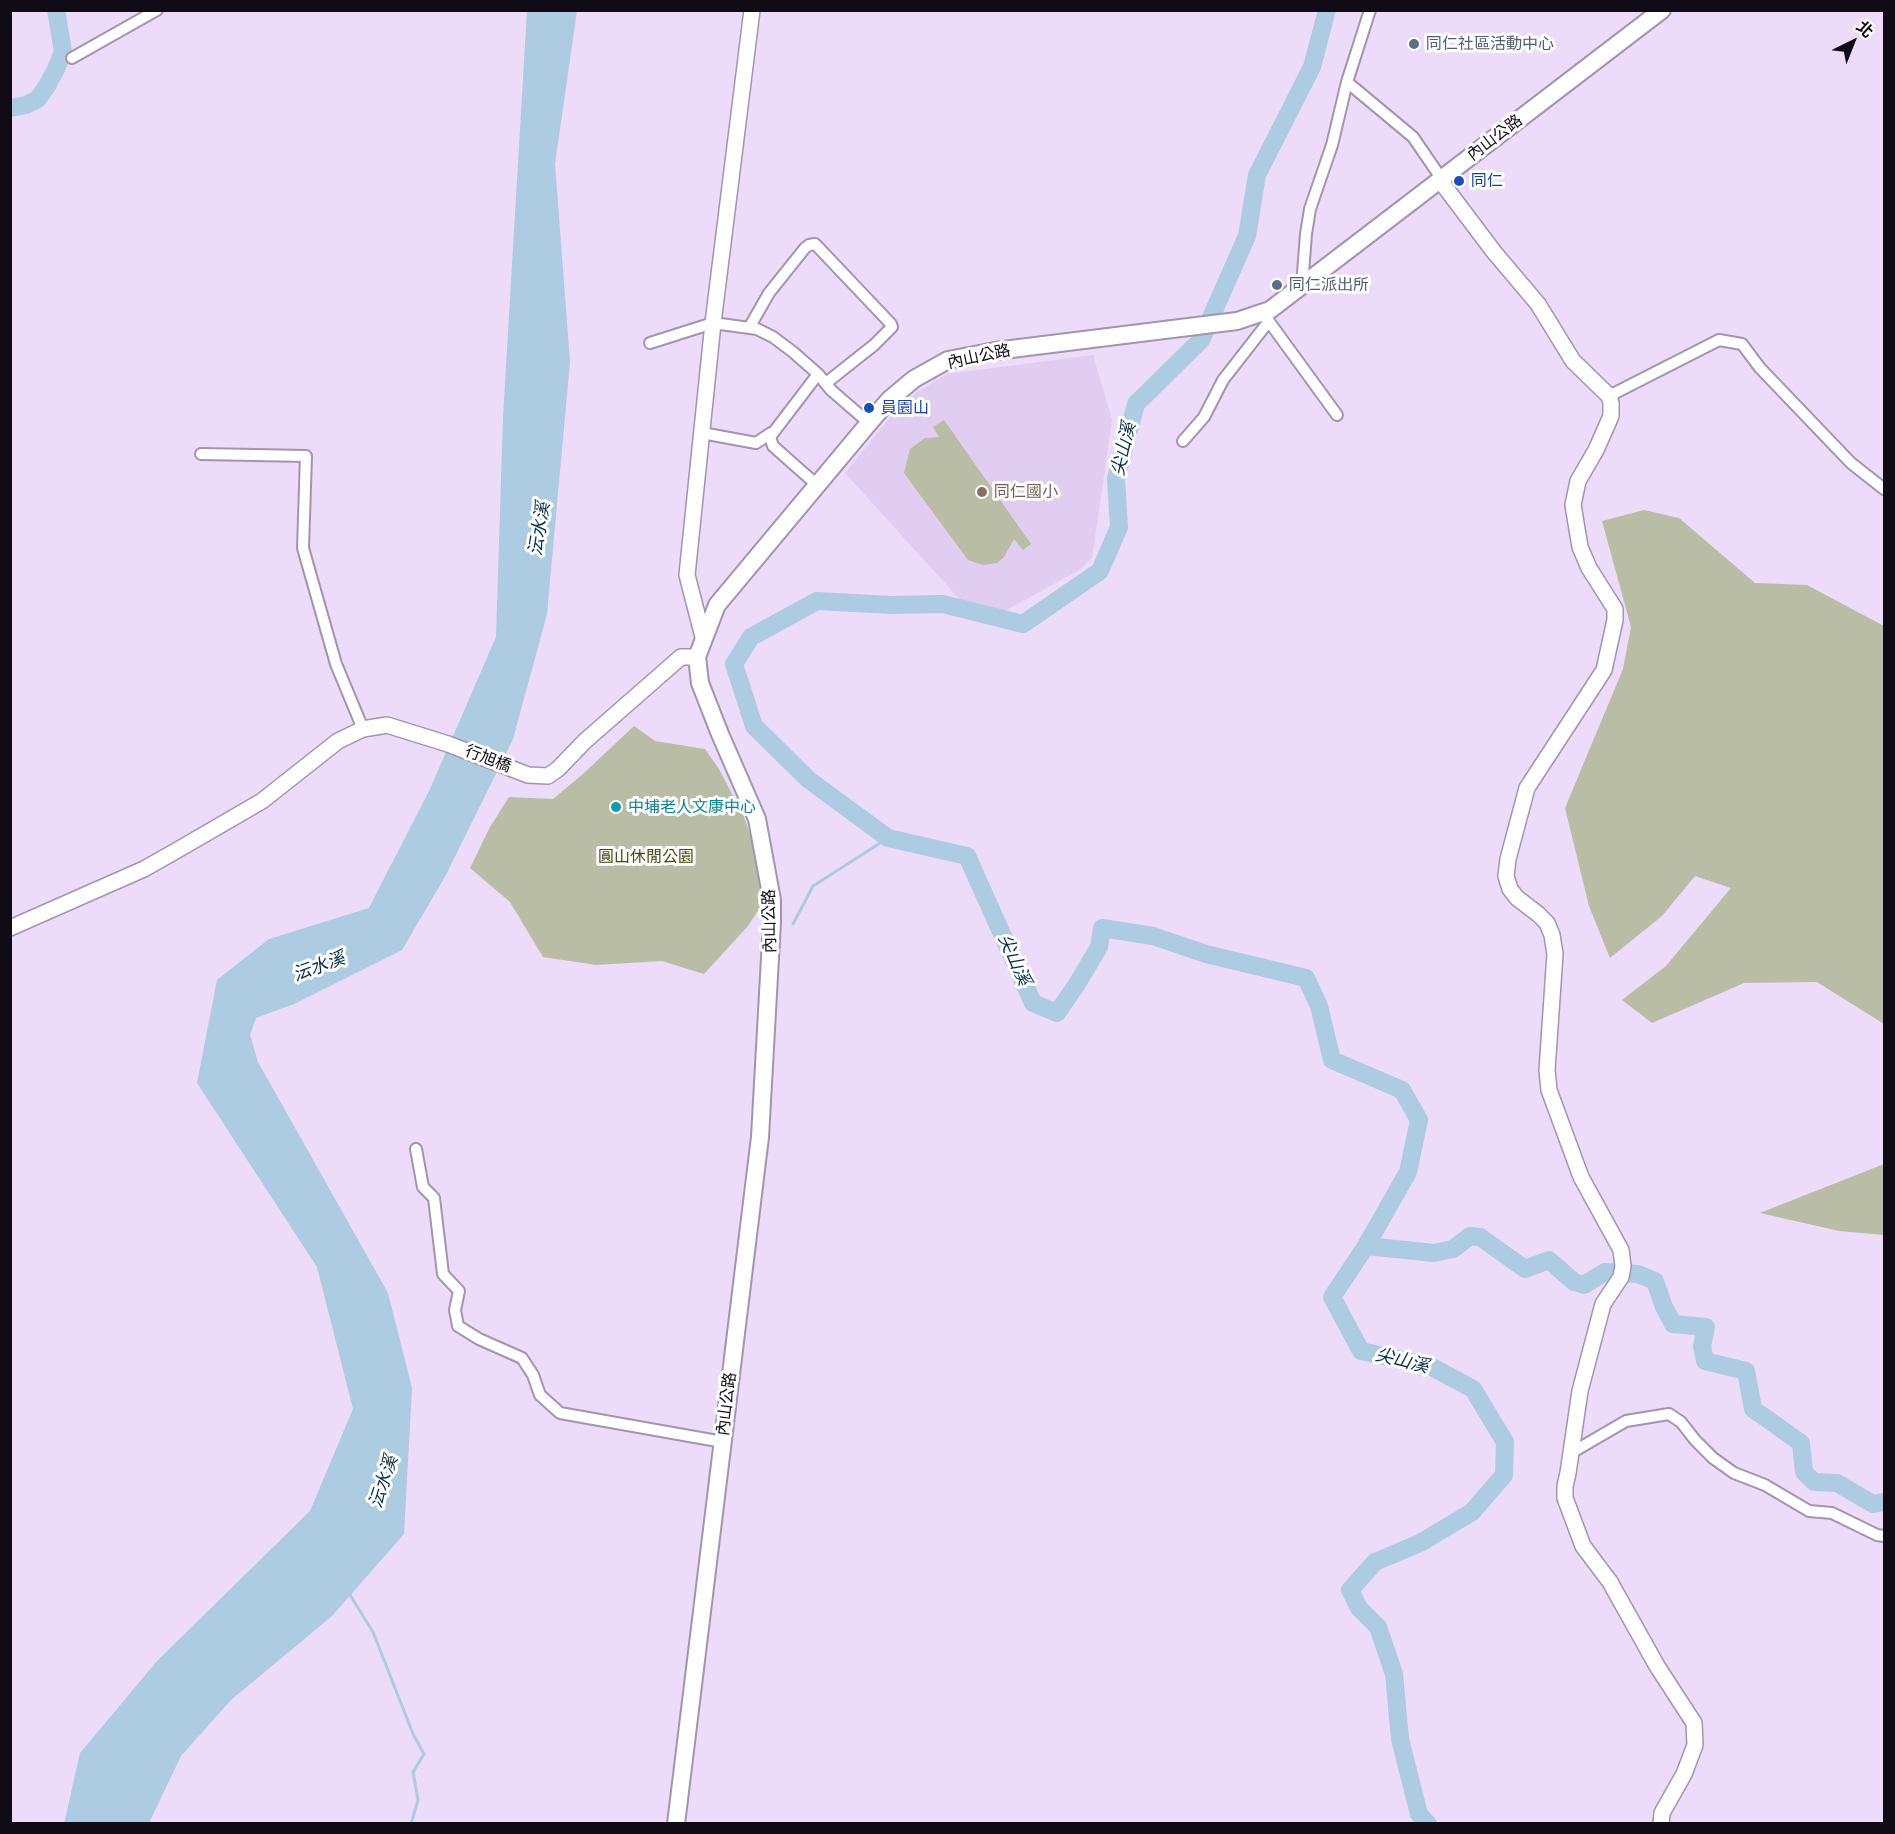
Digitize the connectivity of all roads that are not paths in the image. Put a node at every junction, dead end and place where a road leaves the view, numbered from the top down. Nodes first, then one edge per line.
1 (158, 10) edge
2 (752, 10) edge
3 (1370, 10) edge
4 (1662, 10) edge
5 (72, 58) dead end
6 (1347, 82) junction
7 (1441, 178) junction
8 (1302, 286) junction
9 (1266, 318) junction
10 (713, 323) junction
11 (748, 328) junction
12 (650, 343) dead end
13 (818, 374) junction
14 (826, 383) junction
15 (1609, 396) junction
16 (1337, 415) dead end
17 (869, 423) junction
18 (702, 433) junction
19 (771, 433) junction
20 (1183, 441) dead end
21 (201, 454) dead end
22 (817, 485) junction
23 (1884, 489) edge
24 (704, 637) junction
25 (697, 657) junction
26 (363, 729) junction
27 (10, 928) edge
28 (416, 1149) dead end
29 (723, 1442) junction
30 (1571, 1453) junction
31 (1884, 1536) edge
32 (676, 1824) edge
33 (1661, 1824) edge

1 - 5 street
2 - 10 street
3 - 6 street
4 - 7 main road, 內山公路
6 - 7 street
6 - 8 street
7 - 8 main road, 內山公路
7 - 15 street
8 - 9 main road, 內山公路
9 - 16 street
9 - 17 main road, 內山公路
9 - 20 street
10 - 11 street
10 - 12 street
10 - 18 street
11 - 13 street
11 - 14 street
13 - 14 street
13 - 19 street
14 - 17 street
15 - 23 street
15 - 30 street
17 - 22 main road, 內山公路
18 - 19 street
18 - 24 street
19 - 22 street
21 - 26 street
22 - 24 main road, 內山公路
24 - 25 main road, 內山公路
25 - 26 street, 行旭橋
25 - 29 main road, 內山公路
26 - 27 street
28 - 29 street
29 - 32 main road, 內山公路
30 - 31 street
30 - 33 street

